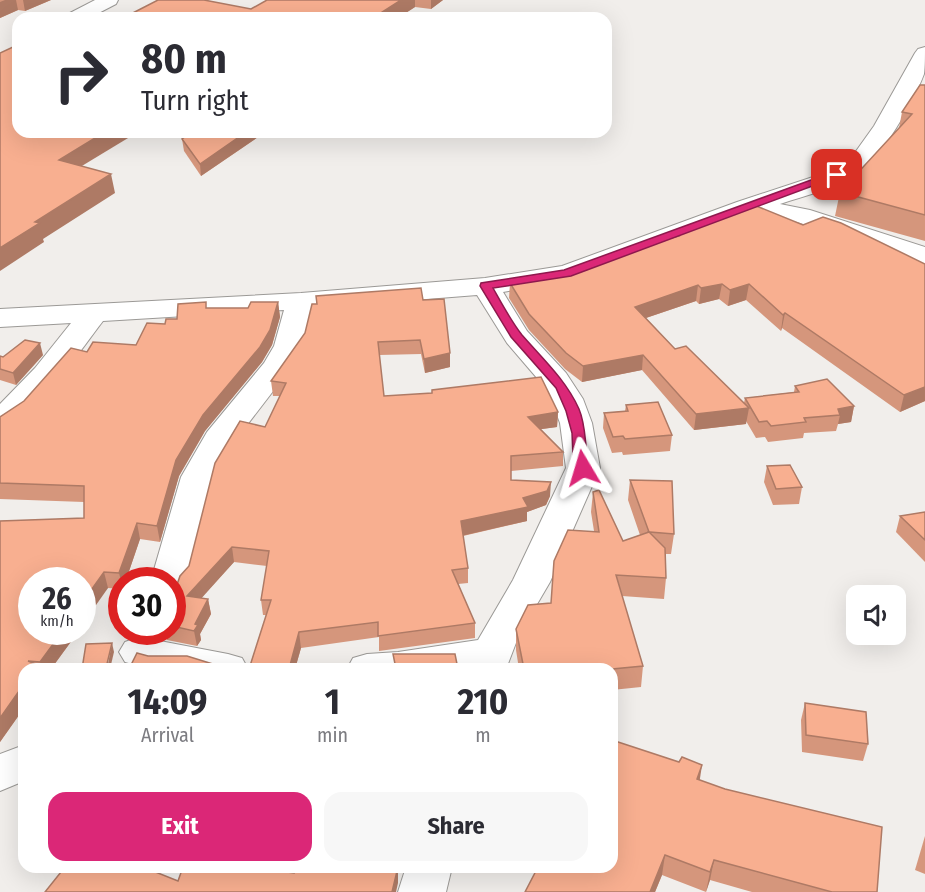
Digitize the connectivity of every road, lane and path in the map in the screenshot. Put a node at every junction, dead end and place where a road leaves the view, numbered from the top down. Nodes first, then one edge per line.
1 (109, 0) edge
2 (86, 12) edge
3 (925, 52) edge
4 (746, 207) junction
5 (925, 256) edge
6 (485, 286) junction
7 (301, 301) junction
8 (94, 313) junction
9 (0, 318) edge
10 (0, 422) edge
11 (174, 567) edge
12 (138, 651) edge
13 (489, 661) edge
14 (198, 663) edge
15 (459, 663) edge
16 (18, 765) edge
17 (0, 773) edge
18 (427, 873) edge
19 (422, 892) edge

1 - 2 street
3 - 4 street
4 - 5 street
4 - 6 street
6 - 7 street
6 - 13 street
7 - 8 street
7 - 11 street
8 - 9 street
8 - 10 street
12 - 14 street
13 - 15 street
16 - 17 street
18 - 19 street

